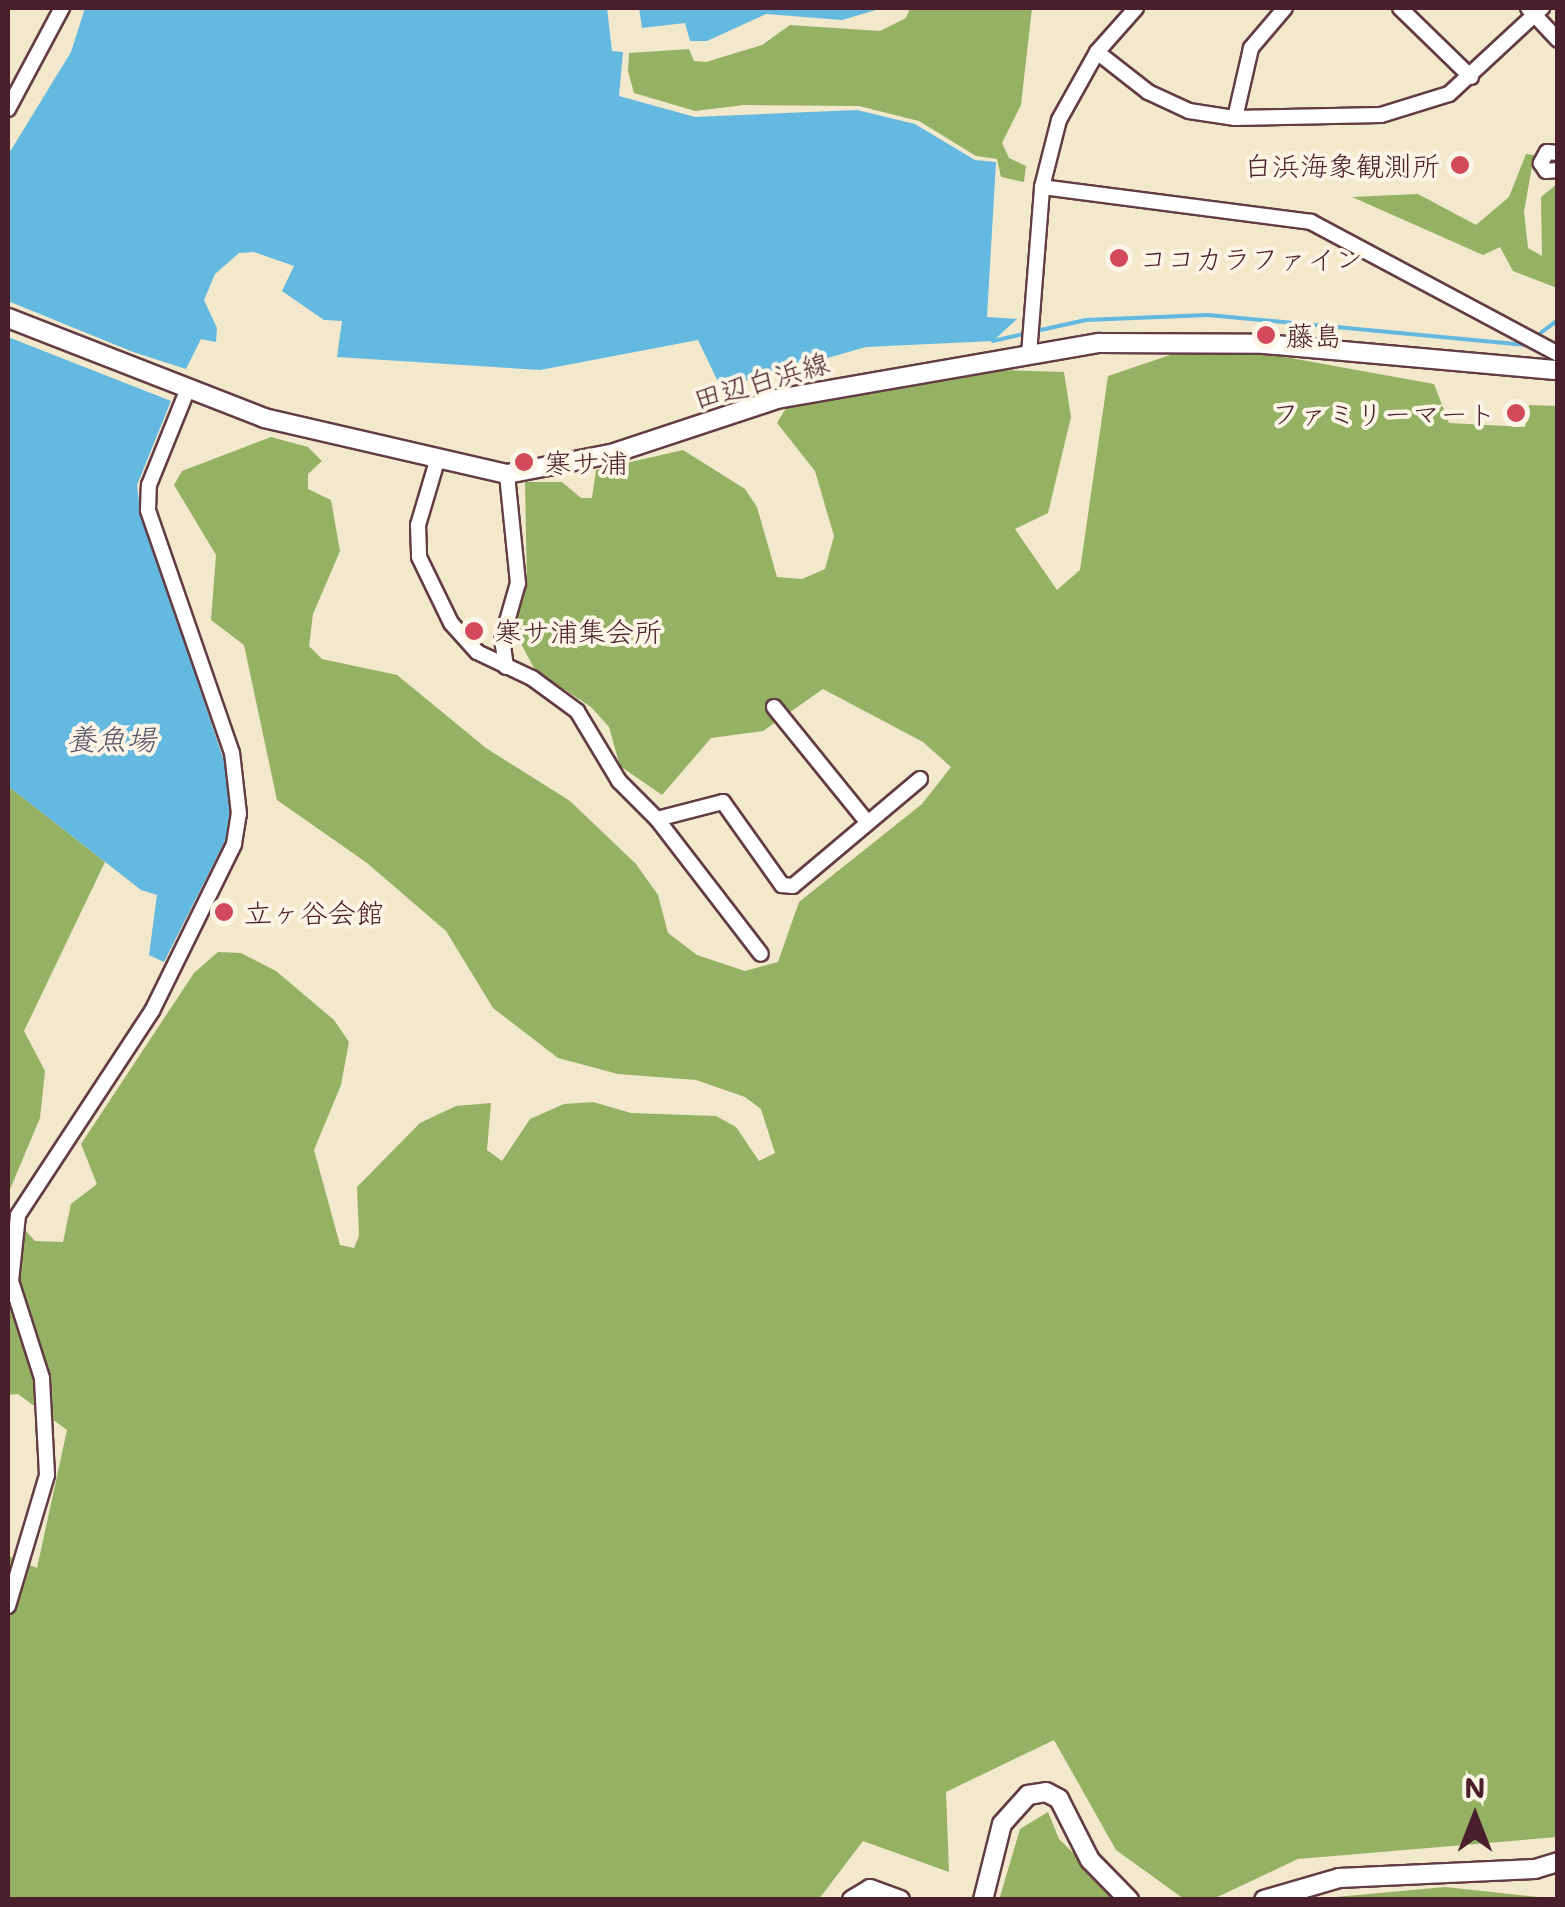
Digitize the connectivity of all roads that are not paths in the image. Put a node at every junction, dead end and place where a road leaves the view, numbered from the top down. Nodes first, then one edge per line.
1 (62, 8) edge
2 (1136, 8) edge
3 (1284, 8) edge
4 (1400, 8) edge
5 (1535, 10) edge
6 (1558, 40) edge
7 (1097, 52) junction
8 (1471, 77) junction
9 (8, 109) edge
10 (1234, 118) junction
11 (1558, 153) edge
12 (1558, 170) edge
13 (1042, 187) junction
14 (8, 318) edge
15 (1028, 347) junction
16 (1552, 351) edge
17 (1558, 370) edge
18 (187, 391) junction
19 (437, 461) junction
20 (507, 474) junction
21 (506, 667) junction
22 (774, 707) dead end
23 (920, 780) dead end
24 (657, 819) junction
25 (868, 823) junction
26 (761, 954) dead end
27 (8, 1606) edge
28 (1558, 1862) edge
29 (852, 1900) edge
30 (900, 1900) edge
31 (983, 1900) edge
32 (1129, 1900) edge
33 (1264, 1900) edge

1 - 9 street
2 - 7 street
3 - 10 street
4 - 8 street
5 - 6 street
5 - 8 street
7 - 10 street
7 - 13 street
8 - 10 street
11 - 12 street
13 - 15 street
13 - 16 street
14 - 18 main road, 田辺白浜線
15 - 17 main road, 田辺白浜線
15 - 20 main road, 田辺白浜線
18 - 19 main road, 田辺白浜線
18 - 27 street
19 - 20 main road, 田辺白浜線
19 - 21 street
20 - 21 street
21 - 24 street
22 - 25 street
23 - 25 street
24 - 25 street
24 - 26 street
28 - 33 main road
29 - 30 main road
31 - 32 main road

